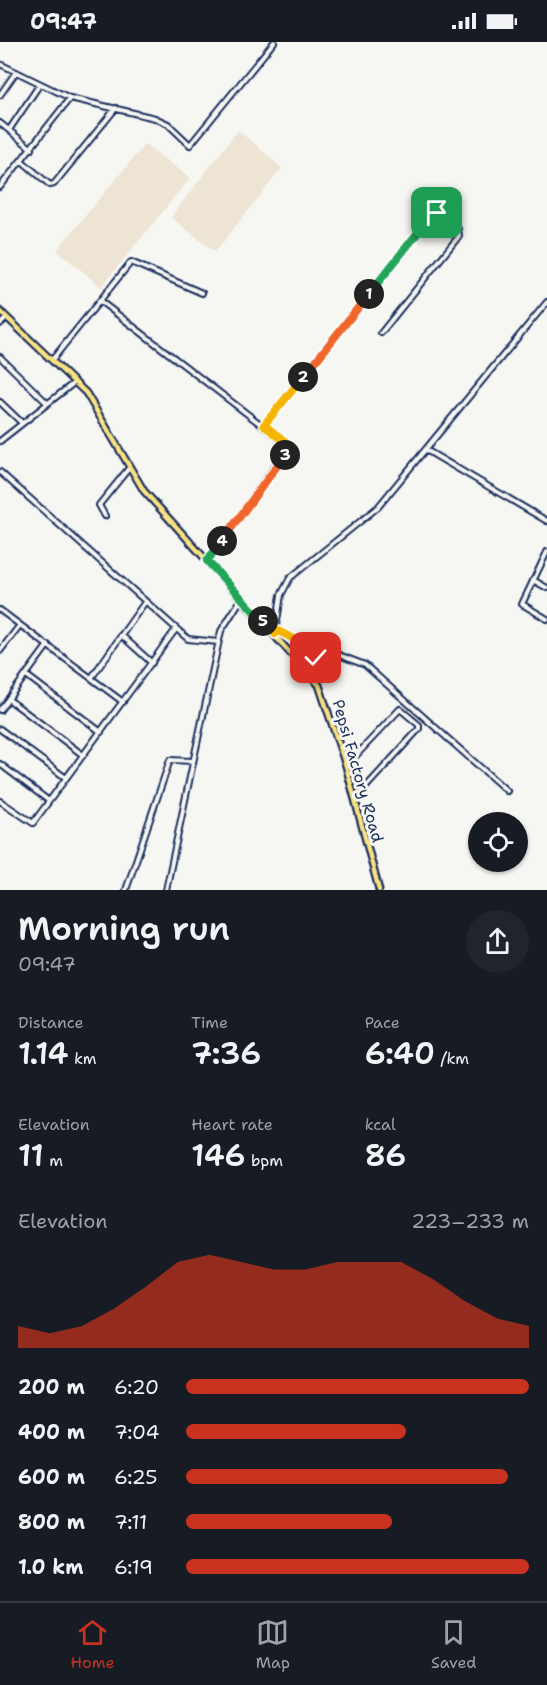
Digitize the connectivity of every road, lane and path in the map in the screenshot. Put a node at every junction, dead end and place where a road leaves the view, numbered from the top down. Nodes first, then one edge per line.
1 (274, 42) edge
2 (0, 64) edge
3 (16, 72) junction
4 (40, 84) junction
5 (0, 95) edge
6 (70, 98) junction
7 (116, 108) junction
8 (1, 126) edge
9 (9, 130) junction
10 (32, 149) junction
11 (22, 161) junction
12 (0, 188) edge
13 (202, 293) dead end
14 (100, 301) junction
15 (547, 302) edge
16 (0, 311) edge
17 (7, 318) junction
18 (0, 324) edge
19 (381, 333) dead end
20 (0, 357) edge
21 (52, 360) junction
22 (75, 381) junction
23 (0, 402) edge
24 (46, 403) junction
25 (22, 423) junction
26 (264, 425) junction
27 (0, 441) edge
28 (426, 450) junction
29 (129, 468) junction
30 (0, 472) edge
31 (105, 516) dead end
32 (547, 521) edge
33 (547, 552) edge
34 (207, 561) junction
35 (533, 580) junction
36 (547, 588) edge
37 (242, 598) junction
38 (145, 603) junction
39 (0, 610) edge
40 (547, 619) edge
41 (20, 625) junction
42 (176, 628) junction
43 (275, 632) junction
44 (121, 635) junction
45 (218, 642) junction
46 (48, 645) junction
47 (0, 651) edge
48 (152, 663) junction
49 (26, 675) junction
50 (92, 677) junction
51 (8, 699) junction
52 (123, 702) junction
53 (0, 710) edge
54 (0, 729) edge
55 (100, 732) junction
56 (83, 755) junction
57 (193, 761) junction
58 (0, 764) edge
59 (346, 766) junction
60 (66, 778) junction
61 (507, 791) dead end
62 (355, 799) junction
63 (0, 801) edge
64 (49, 801) junction
65 (126, 890) edge
66 (166, 890) edge
67 (379, 890) edge

1 - 7 street
2 - 3 street
3 - 4 street
3 - 5 street
4 - 6 street
4 - 9 street
6 - 7 street
6 - 10 street
7 - 11 street
8 - 9 street
9 - 10 street
10 - 11 street
11 - 12 street
13 - 14 street
14 - 21 street
14 - 26 street
15 - 28 street
16 - 17 main road, Pepsi Factory Road
17 - 18 street
17 - 21 main road, Pepsi Factory Road
19 - 26 street
20 - 24 street
21 - 22 main road, Pepsi Factory Road
22 - 24 street
22 - 29 main road, Pepsi Factory Road
23 - 25 street
24 - 25 street
25 - 27 street
26 - 34 street
28 - 32 street
28 - 43 street
29 - 31 street
29 - 34 main road, Pepsi Factory Road
30 - 38 street
33 - 35 street
34 - 37 main road, Pepsi Factory Road
35 - 36 street
35 - 40 street
37 - 43 main road, Pepsi Factory Road
37 - 45 street
38 - 42 street
38 - 44 street
39 - 41 street
41 - 46 street
41 - 47 street
42 - 45 street
42 - 48 street
43 - 59 main road, Pepsi Factory Road
43 - 61 street
44 - 48 street
44 - 50 street
45 - 57 street
46 - 49 street
46 - 50 street
48 - 52 street
49 - 51 street
49 - 55 street
50 - 52 street
51 - 53 street
51 - 56 street
52 - 55 street
54 - 60 street
55 - 56 street
56 - 60 street
57 - 65 street
57 - 66 street
58 - 64 street
59 - 62 main road, Pepsi Factory Road
59 - 62 street
60 - 64 street
62 - 67 main road, Pepsi Factory Road
63 - 64 street

